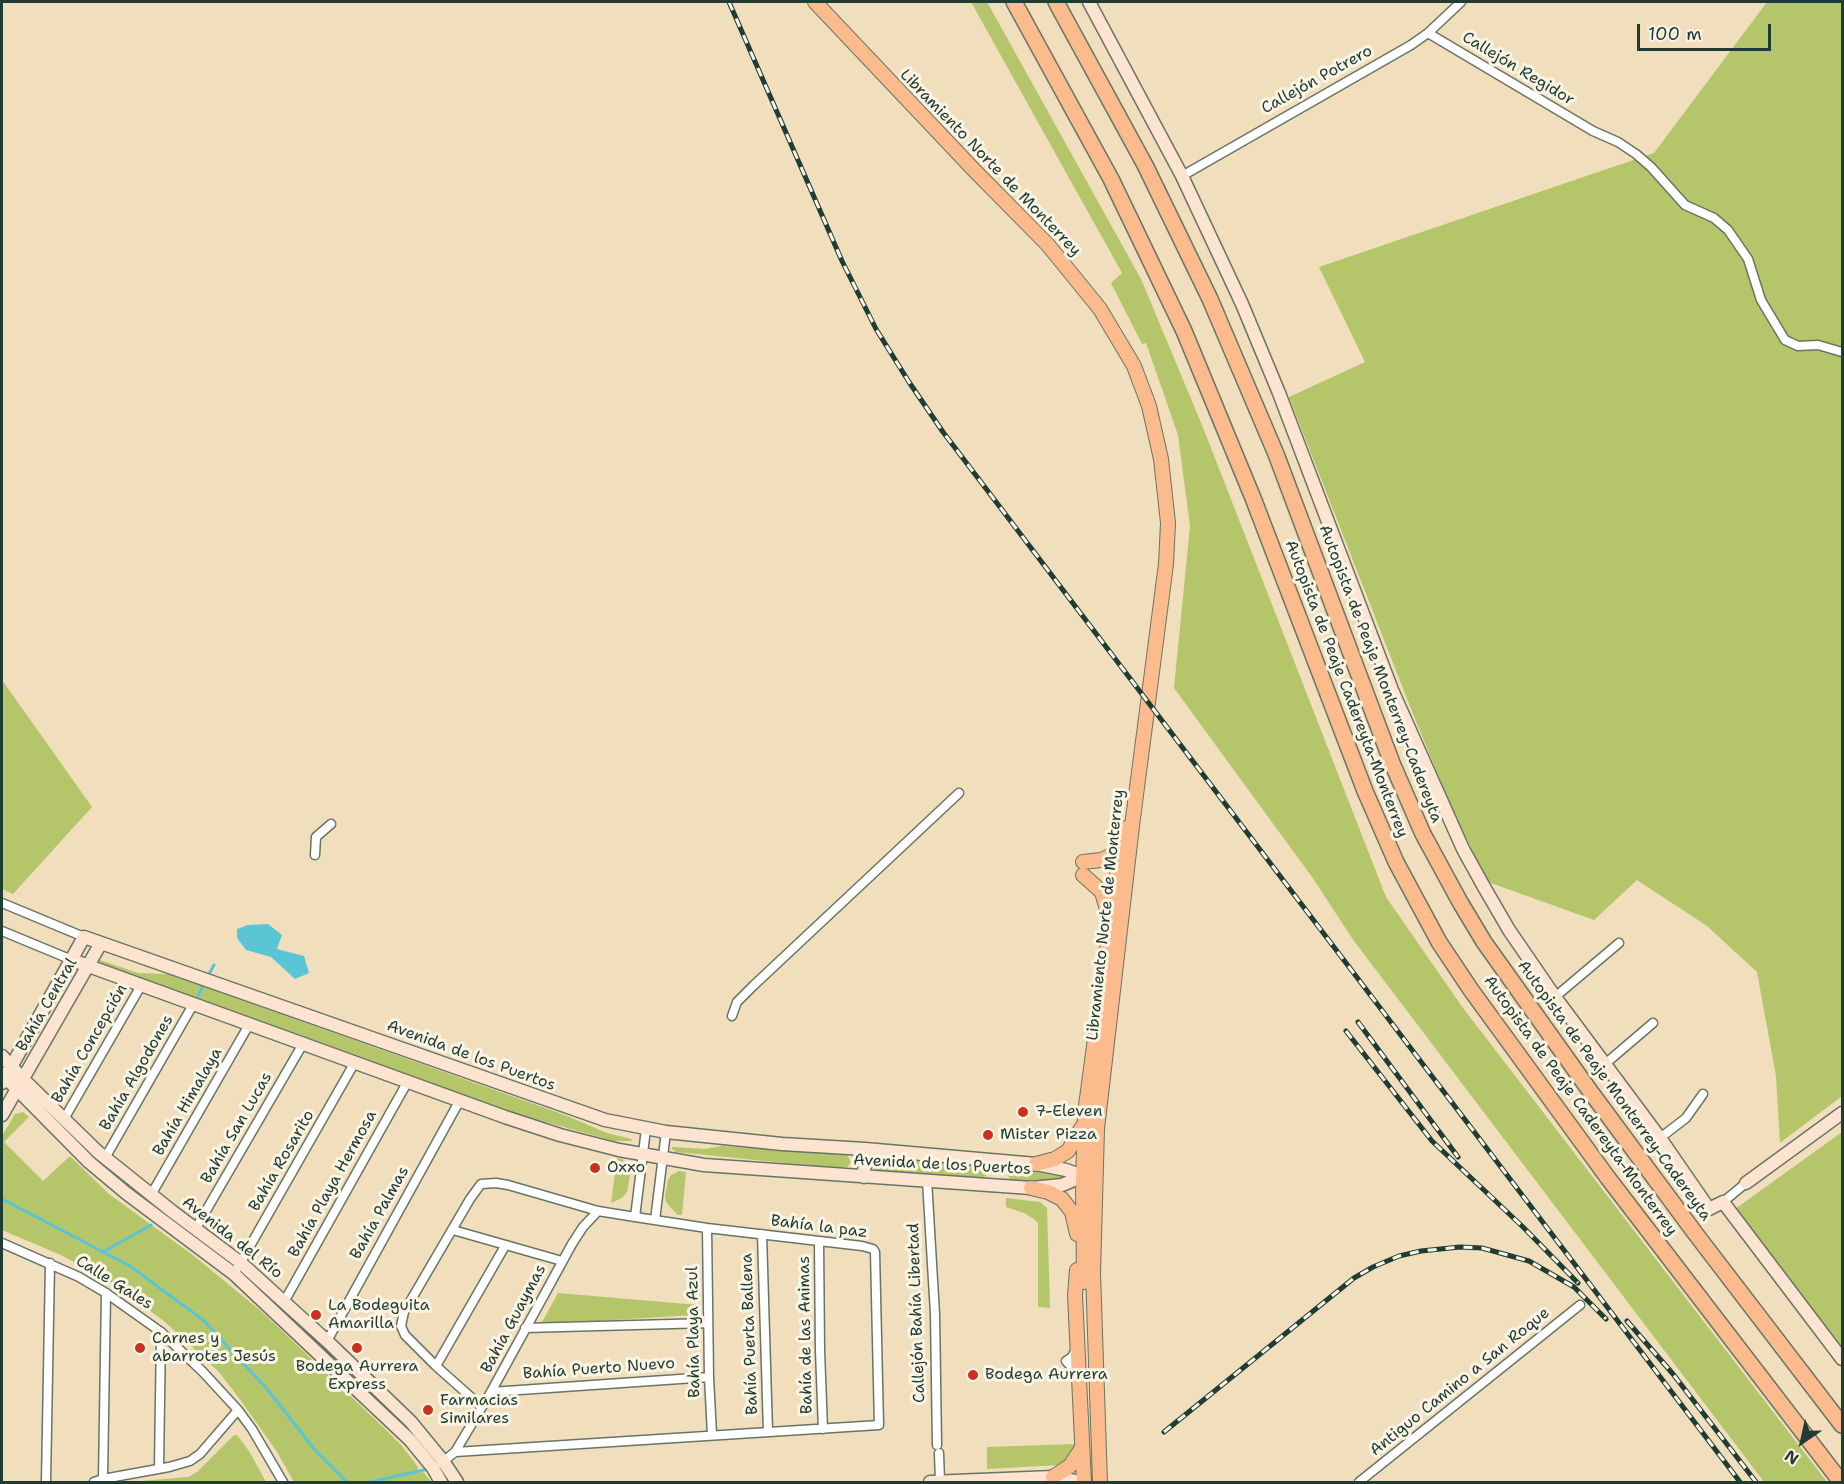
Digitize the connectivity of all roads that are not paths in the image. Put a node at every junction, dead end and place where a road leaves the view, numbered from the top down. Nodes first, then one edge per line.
1 (815, 2) edge
2 (1014, 2) edge
3 (1056, 2) edge
4 (1089, 2) edge
5 (1461, 2) edge
6 (1428, 33) junction
7 (1182, 176) junction
8 (1842, 352) edge
9 (1128, 358) junction
10 (959, 793) dead end
11 (331, 824) dead end
12 (1123, 828) junction
13 (315, 855) dead end
14 (2, 903) edge
15 (1110, 924) junction
16 (2, 931) edge
17 (84, 937) junction
18 (101, 943) junction
19 (1619, 943) dead end
20 (72, 960) junction
21 (89, 965) junction
22 (142, 984) junction
23 (1555, 997) junction
24 (194, 1003) junction
25 (732, 1017) dead end
26 (250, 1023) junction
27 (1653, 1023) dead end
28 (304, 1042) junction
29 (2, 1056) edge
30 (356, 1062) junction
31 (1605, 1064) junction
32 (1105, 1068) junction
33 (4, 1075) edge
34 (23, 1079) junction
35 (408, 1081) junction
36 (16, 1091) junction
37 (1702, 1094) dead end
38 (460, 1100) junction
39 (1085, 1113) junction
40 (1842, 1113) edge
41 (2, 1115) edge
42 (64, 1119) junction
43 (646, 1129) junction
44 (666, 1132) junction
45 (1660, 1137) junction
46 (865, 1149) junction
47 (101, 1155) junction
48 (643, 1155) junction
49 (663, 1158) junction
50 (89, 1162) junction
51 (1036, 1164) junction
52 (1083, 1176) junction
53 (864, 1177) junction
54 (927, 1180) junction
55 (1746, 1183) joint
56 (1031, 1188) junction
57 (151, 1195) junction
58 (1723, 1202) junction
59 (598, 1210) junction
60 (635, 1217) junction
61 (1073, 1217) junction
62 (655, 1220) junction
63 (196, 1228) junction
64 (707, 1228) junction
65 (453, 1230) junction
66 (762, 1234) junction
67 (819, 1241) junction
68 (2, 1243) edge
69 (505, 1246) junction
70 (562, 1261) junction
71 (50, 1263) junction
72 (242, 1263) junction
73 (234, 1274) junction
74 (1087, 1276) junction
75 (106, 1293) junction
76 (284, 1302) junction
77 (1580, 1305) dead end
78 (1076, 1318) junction
79 (708, 1323) junction
80 (525, 1328) junction
81 (161, 1332) junction
82 (327, 1341) junction
83 (1842, 1359) edge
84 (436, 1366) junction
85 (709, 1377) junction
86 (491, 1392) junction
87 (482, 1407) junction
88 (238, 1410) junction
89 (1842, 1425) edge
90 (823, 1429) junction
91 (768, 1432) junction
92 (712, 1435) junction
93 (1082, 1448) junction
94 (455, 1452) junction
95 (438, 1465) junction
96 (159, 1468) junction
97 (103, 1479) junction
98 (1054, 1480) edge
99 (46, 1482) edge
100 (94, 1482) edge
101 (283, 1482) edge
102 (441, 1482) edge
103 (457, 1482) edge
104 (930, 1482) edge
105 (940, 1482) edge
106 (1082, 1482) edge
107 (1096, 1482) edge
108 (1359, 1482) edge
109 (1841, 1482) edge

1 - 9 main road, Libramiento Norte de Monterrey
2 - 109 highway, Autopista de Peaje Cadereyta-Monterrey
3 - 89 highway, Autopista de Peaje Monterrey-Cadereyta
4 - 7 street
5 - 6 street, Callejón Potrero
6 - 7 street, Callejón Potrero
6 - 8 street, Callejón Regidor
7 - 23 street
9 - 12 main road, Libramiento Norte de Monterrey
9 - 32 main road, Libramiento Norte de Monterrey
10 - 25 street
11 - 13 street
12 - 15 main road, Libramiento Norte de Monterrey
12 - 15 main road
14 - 17 street, Avenida de los Puertos
15 - 39 main road, Libramiento Norte de Monterrey
16 - 20 street, Avenida de los Puertos
17 - 18 street, Avenida de los Puertos
17 - 20 street, Bahía Central
18 - 21 street, Bahía Central
18 - 43 street, Avenida de los Puertos
19 - 23 street
20 - 21 street, Avenida de los Puertos
20 - 33 street, Bahía Central
21 - 22 street, Avenida de los Puertos
21 - 34 street, Bahía Central
22 - 24 street, Avenida de los Puertos
22 - 42 street, Bahía Concepción
23 - 31 street
24 - 26 street, Avenida de los Puertos
24 - 47 street, Bahía Algodones
26 - 28 street, Avenida de los Puertos
26 - 57 street, Bahía Himalaya
27 - 31 street
28 - 30 street, Avenida de los Puertos
28 - 63 street, Bahía San Lucas
29 - 33 street, Avenida del Río
30 - 35 street, Avenida de los Puertos
30 - 72 street, Bahía Rosarito
31 - 45 street
32 - 52 main road
32 - 74 main road, Libramiento Norte de Monterrey
33 - 34 street, Avenida del Río
33 - 36 street, Avenida del Río
34 - 36 street, Bahía Central
34 - 42 street, Avenida del Río
35 - 38 street, Avenida de los Puertos
35 - 76 street, Bahía Playa Hermosa
36 - 41 street, Bahía Central
36 - 50 street, Avenida del Río
37 - 45 street
38 - 48 street, Avenida de los Puertos
38 - 82 street, Bahía Palmas
39 - 51 main road
39 - 52 main road, Libramiento Norte de Monterrey
40 - 55 street
42 - 47 street, Avenida del Río
43 - 44 street, Avenida de los Puertos
43 - 48 street
44 - 46 street, Avenida de los Puertos
44 - 49 street
45 - 58 street
46 - 51 street, Avenida de los Puertos
46 - 53 street
47 - 50 street
47 - 57 street, Avenida del Río
48 - 49 street, Avenida de los Puertos
48 - 60 street
49 - 53 street, Avenida de los Puertos
49 - 62 street
50 - 73 street, Avenida del Río
51 - 52 street, Avenida de los Puertos
52 - 56 street, Avenida de los Puertos
52 - 74 main road
53 - 54 street, Avenida de los Puertos
54 - 56 street, Avenida de los Puertos
54 - 105 street, Callejón Bahía Libertad
55 - 58 street
56 - 61 main road
57 - 63 street, Avenida del Río
58 - 83 street
59 - 60 street, Bahía la paz
59 - 65 street, Bahía la paz
59 - 70 street, Bahía Guaymas
60 - 62 street, Bahía la paz
61 - 74 main road
61 - 78 main road
62 - 64 street, Bahía la paz
63 - 72 street, Avenida del Río
64 - 66 street, Bahía la paz
64 - 79 street, Bahía Playa Azul
65 - 69 street
65 - 84 street, Bahía la paz
66 - 67 street, Bahía la paz
66 - 91 street, Bahía Puerta Ballena
67 - 90 street, Bahía de las Animas
67 - 90 street, Bahía la paz
68 - 71 street, Calle Gales
69 - 70 street
69 - 84 street
70 - 80 street, Bahía Guaymas
71 - 75 street, Calle Gales
71 - 99 street
72 - 73 street, Bahía Rosarito
72 - 76 street, Avenida del Río
73 - 95 street, Avenida del Río
74 - 78 main road
74 - 107 main road, Libramiento Norte de Monterrey
74 - 107 main road, Libramiento Norte de Monterrey
75 - 81 street, Calle Gales
75 - 97 street
76 - 82 street, Avenida del Río
77 - 108 street, Antiguo Camino a San Roque
78 - 93 main road
79 - 80 street
79 - 85 street, Bahía Playa Azul
80 - 86 street, Bahía Guaymas
81 - 88 street, Calle Gales
81 - 96 street
82 - 95 street, Avenida del Río
84 - 87 street, Bahía la paz
85 - 86 street, Bahía Puerto Nuevo
85 - 92 street, Bahía Playa Azul
86 - 87 street, Bahía Guaymas
87 - 94 street, Bahía Guaymas
88 - 96 street
88 - 101 street, Calle Gales
90 - 91 street, Bahía la paz
91 - 92 street, Bahía la paz
92 - 94 street, Bahía la paz
93 - 98 main road
93 - 106 main road
94 - 95 street, Bahía Guaymas
95 - 102 street, Avenida del Río
95 - 103 street, Avenida del Río
96 - 97 street
97 - 100 street
98 - 105 street
98 - 106 street
104 - 105 street

